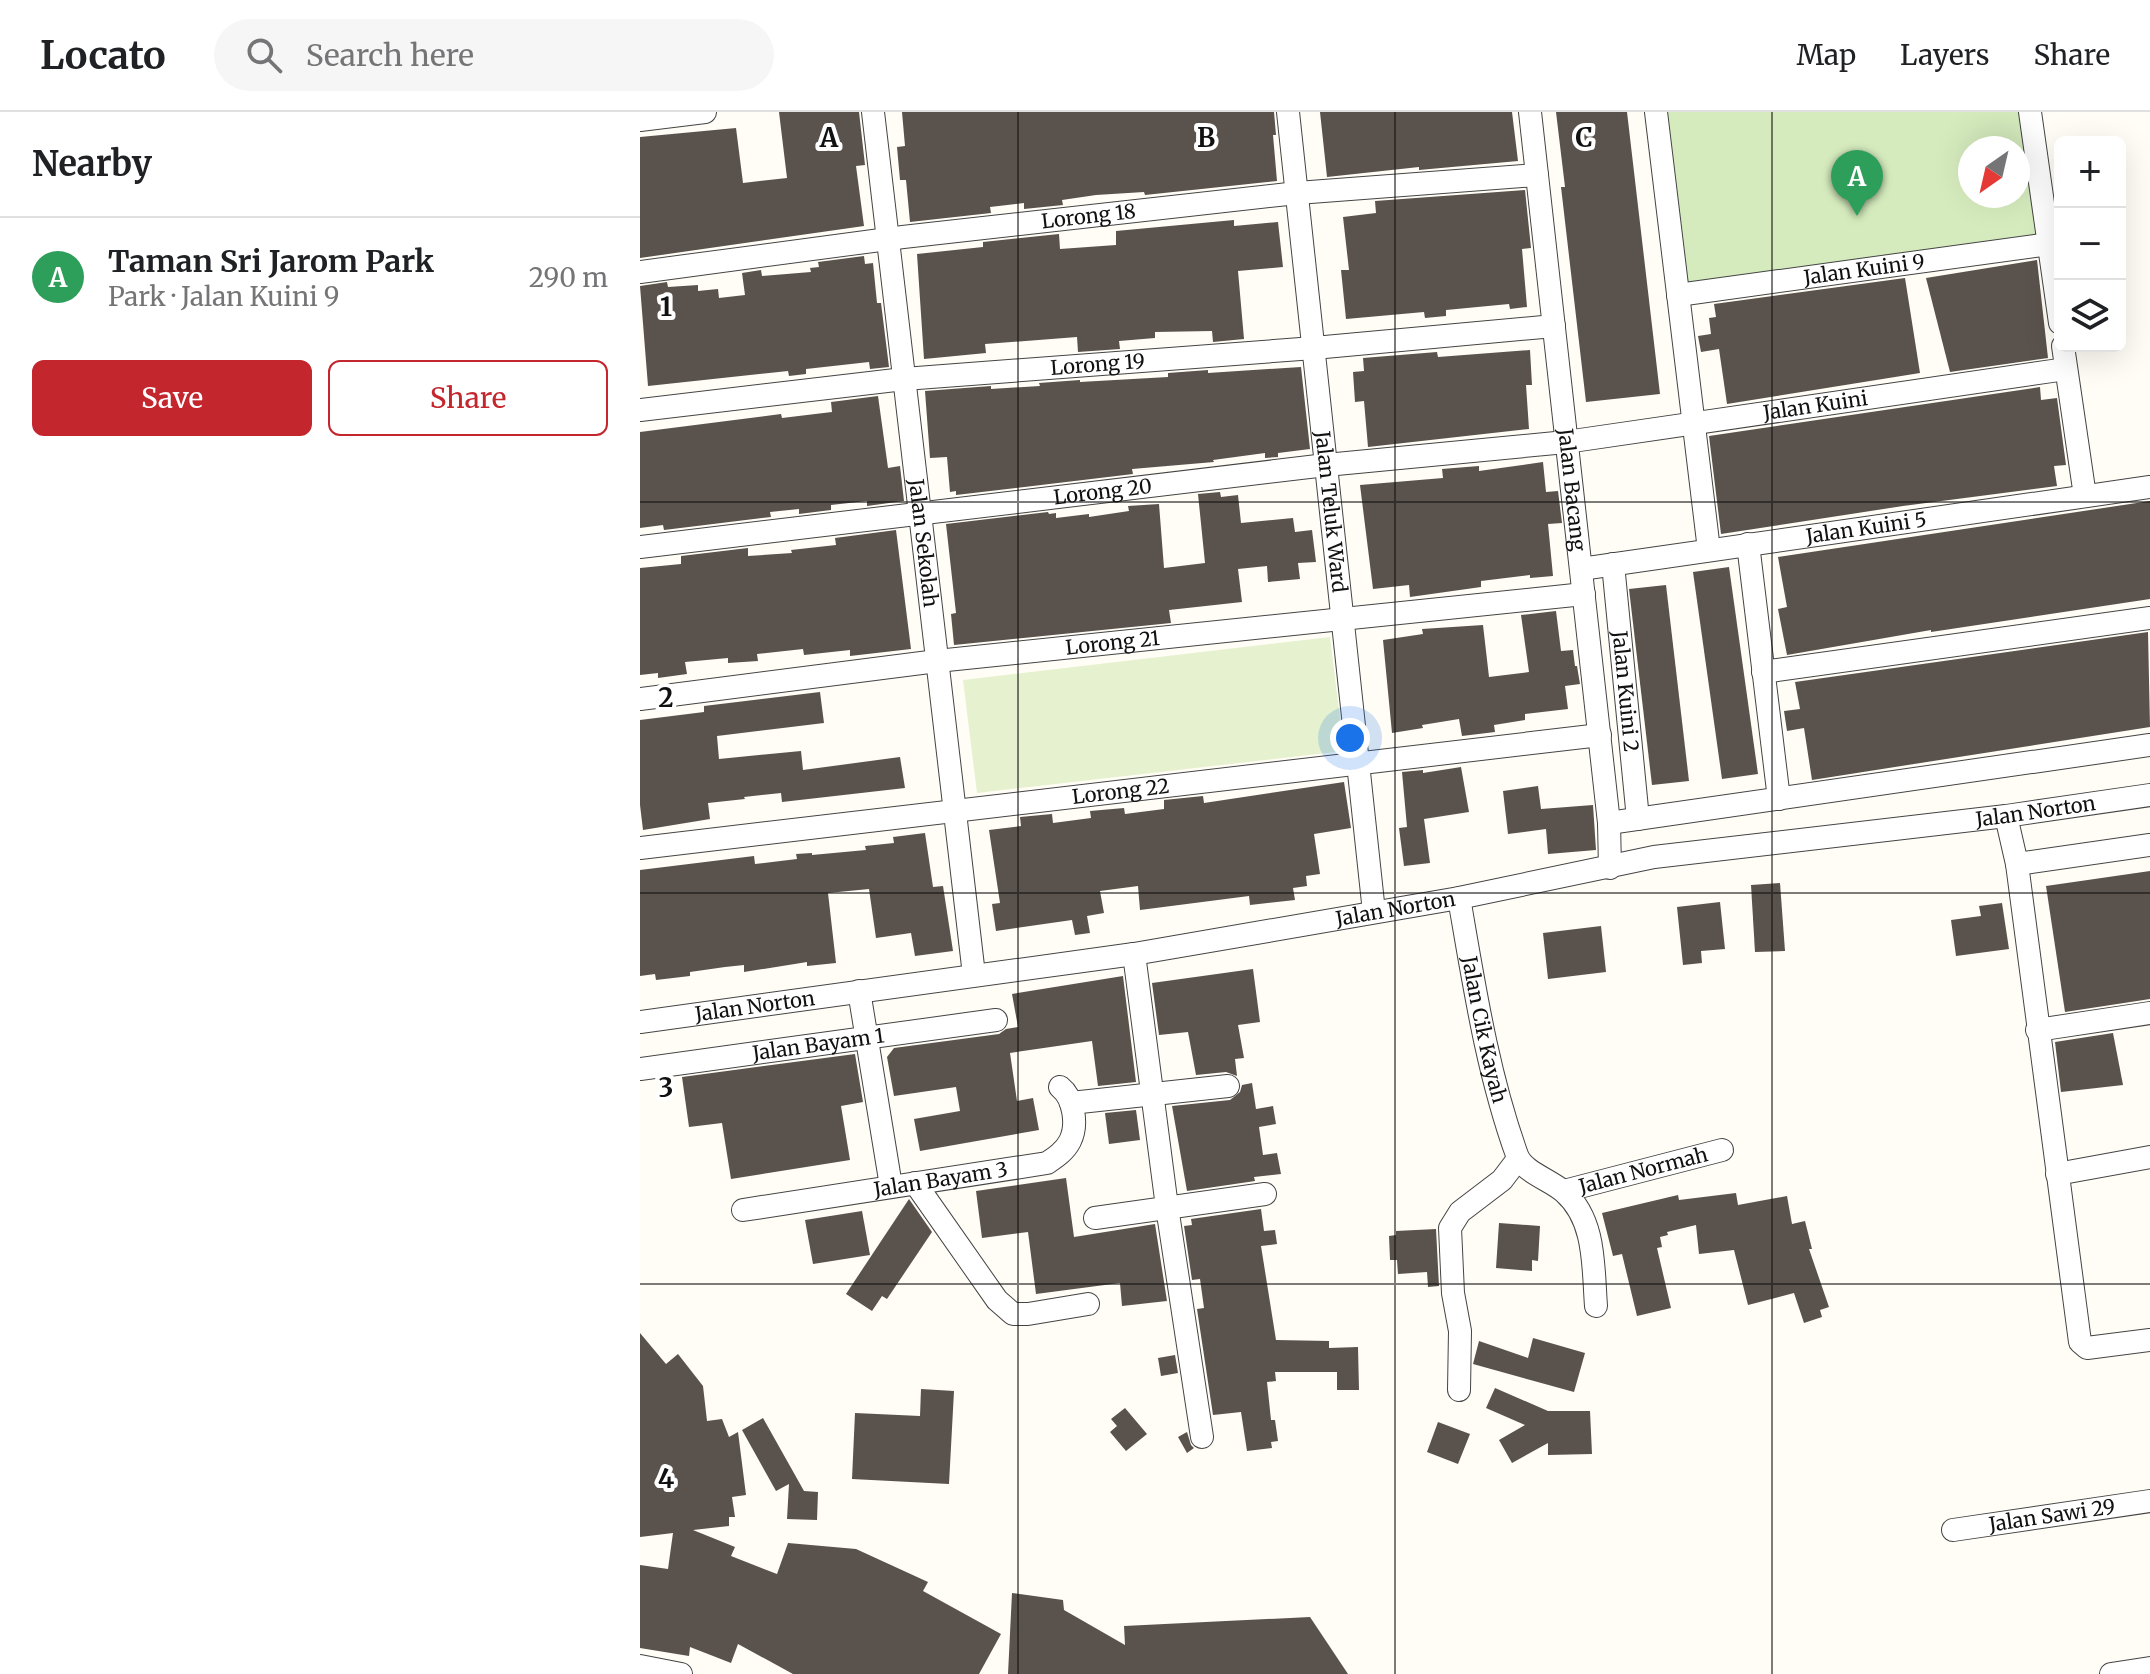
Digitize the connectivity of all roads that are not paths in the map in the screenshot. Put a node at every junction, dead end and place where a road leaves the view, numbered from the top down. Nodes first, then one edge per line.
1 (705, 112) edge
2 (873, 112) edge
3 (1288, 112) edge
4 (1530, 112) edge
5 (1656, 112) edge
6 (2030, 112) edge
7 (640, 120) edge
8 (1537, 175) junction
9 (1297, 193) junction
10 (888, 239) junction
11 (2049, 244) junction
12 (640, 272) edge
13 (2054, 280) edge
14 (1678, 295) junction
15 (1554, 326) junction
16 (1314, 348) junction
17 (2064, 352) edge
18 (2066, 369) junction
19 (904, 379) junction
20 (640, 410) edge
21 (1695, 423) junction
22 (1566, 442) junction
23 (1326, 465) junction
24 (2150, 487) edge
25 (2085, 496) junction
26 (920, 512) junction
27 (1748, 544) junction
28 (640, 547) edge
29 (1709, 550) junction
30 (1613, 564) junction
31 (1581, 569) junction
32 (1584, 594) junction
33 (2150, 618) edge
34 (1343, 621) junction
35 (937, 661) junction
36 (1763, 672) junction
37 (640, 699) edge
38 (1600, 735) junction
39 (2150, 745) edge
40 (1358, 763) junction
41 (2150, 795) edge
42 (1779, 799) junction
43 (954, 811) junction
44 (2006, 816) junction
45 (1638, 819) junction
46 (1609, 823) junction
47 (2150, 845) edge
48 (640, 848) edge
49 (2017, 864) junction
50 (1610, 868) junction
51 (1459, 898) junction
52 (1374, 912) junction
53 (1134, 954) junction
54 (974, 975) junction
55 (859, 991) junction
56 (2150, 1013) edge
57 (996, 1020) dead end
58 (640, 1022) edge
59 (2037, 1030) junction
60 (867, 1039) junction
61 (640, 1069) edge
62 (1228, 1086) dead end
63 (1152, 1094) junction
64 (1722, 1150) dead end
65 (2150, 1157) edge
66 (1518, 1159) junction
67 (2057, 1174) junction
68 (915, 1183) junction
69 (891, 1186) junction
70 (1564, 1191) junction
71 (1265, 1194) dead end
72 (1167, 1207) junction
73 (743, 1210) dead end
74 (1095, 1218) dead end
75 (1088, 1304) dead end
76 (1596, 1306) dead end
77 (2150, 1340) edge
78 (1459, 1390) dead end
79 (1202, 1437) dead end
80 (2150, 1501) edge
81 (1953, 1530) dead end
82 (640, 1666) edge
83 (2150, 1668) edge
84 (681, 1674) edge
85 (2111, 1674) edge

1 - 7 street
2 - 10 street, Jalan Sekolah
3 - 9 street, Jalan Teluk Ward
4 - 8 street, Jalan Bacang
5 - 14 street
6 - 11 street
8 - 9 street, Lorong 18
8 - 15 street, Jalan Bacang
9 - 10 street, Lorong 18
9 - 16 street, Jalan Teluk Ward
10 - 12 street, Lorong 18
10 - 19 street, Jalan Sekolah
11 - 13 street
11 - 14 street, Jalan Kuini 9
14 - 21 street
15 - 16 street, Lorong 19
15 - 22 street, Jalan Bacang
16 - 19 street, Lorong 19
16 - 23 street, Jalan Teluk Ward
17 - 18 street
18 - 21 street, Jalan Kuini
18 - 25 street
19 - 20 street, Lorong 19
19 - 26 street, Jalan Sekolah
21 - 22 street, Jalan Kuini
21 - 29 street
22 - 23 street, Lorong 20
22 - 31 street, Jalan Bacang
23 - 26 street, Lorong 20
23 - 34 street, Jalan Teluk Ward
24 - 25 street, Jalan Kuini 5
25 - 27 street, Jalan Kuini 5
26 - 28 street, Lorong 20
26 - 35 street, Jalan Sekolah
27 - 29 street, Jalan Kuini 5
27 - 36 street
29 - 30 street, Jalan Kuini 5
30 - 31 street, Jalan Kuini 5
30 - 45 street, Jalan Kuini 2
31 - 32 street, Jalan Bacang
32 - 34 street, Lorong 21
32 - 38 street, Jalan Bacang
33 - 36 street
34 - 35 street, Lorong 21
34 - 40 street, Jalan Teluk Ward
35 - 37 street, Lorong 21
35 - 43 street, Jalan Sekolah
36 - 42 street
38 - 40 street, Lorong 22
38 - 46 street, Jalan Bacang
39 - 42 street
40 - 43 street, Lorong 22
40 - 52 street, Jalan Teluk Ward
41 - 44 street, Jalan Norton
42 - 45 street
43 - 48 street, Lorong 22
43 - 54 street, Jalan Sekolah
44 - 49 street
44 - 50 street, Jalan Norton
45 - 46 street
46 - 50 street, Jalan Bacang
47 - 49 street
49 - 59 street
50 - 51 street, Jalan Norton
51 - 52 street, Jalan Norton
51 - 66 street, Jalan Cik Kayah
52 - 53 street, Jalan Norton
53 - 54 street, Jalan Norton
53 - 63 street
54 - 55 street, Jalan Norton
55 - 58 street, Jalan Norton
55 - 60 street
56 - 59 street
57 - 60 street, Jalan Bayam 1
59 - 67 street
60 - 61 street, Jalan Bayam 1
60 - 69 street
62 - 63 street
63 - 68 street, Jalan Bayam 3
63 - 72 street
64 - 70 street, Jalan Normah
65 - 67 street
66 - 70 street
66 - 78 street
67 - 77 street
68 - 69 street, Jalan Bayam 3
68 - 75 street
69 - 73 street, Jalan Bayam 3
70 - 76 street
71 - 72 street
72 - 74 street
72 - 79 street
80 - 81 street, Jalan Sawi 29
82 - 84 street
83 - 85 street

